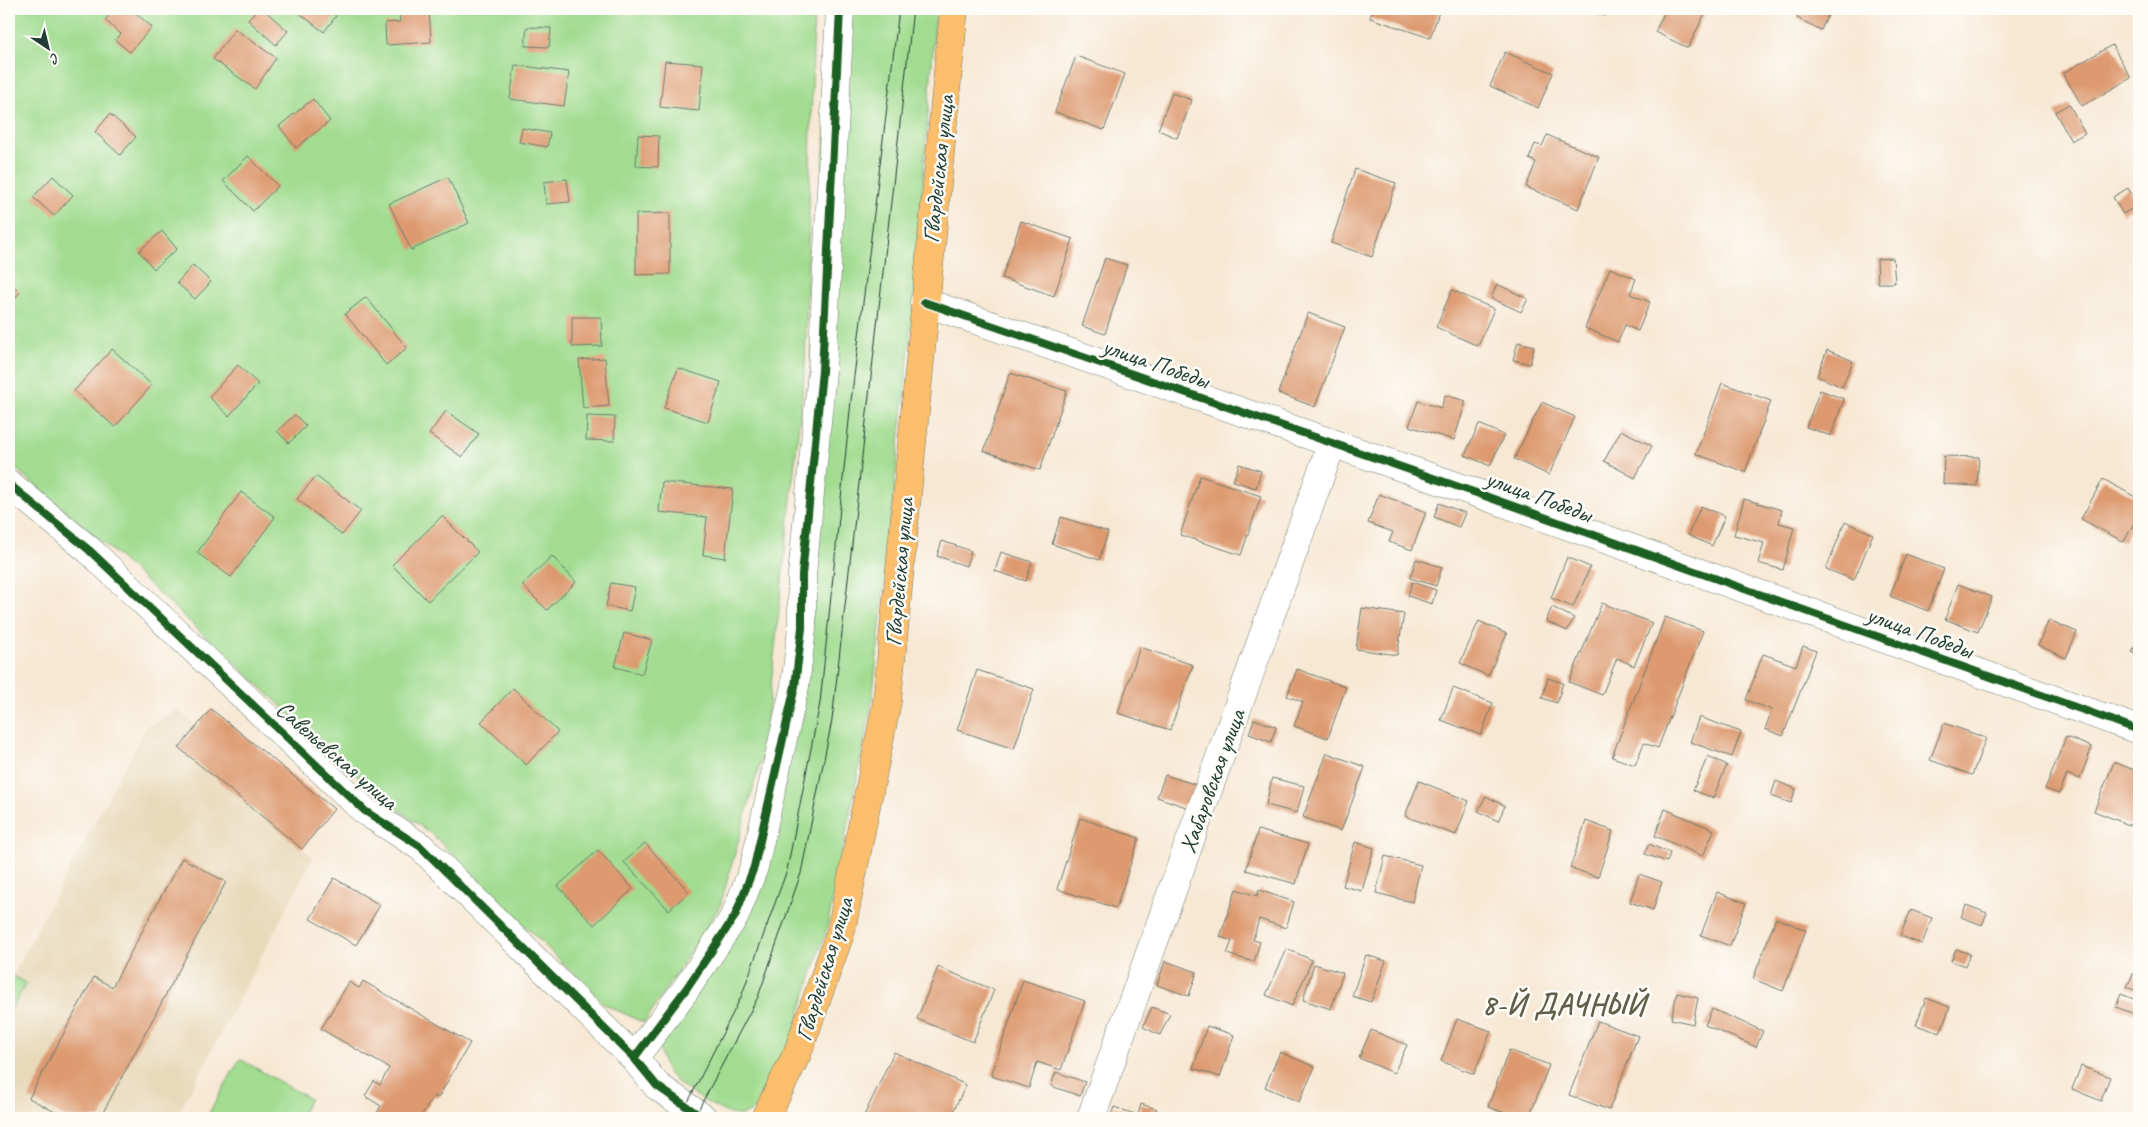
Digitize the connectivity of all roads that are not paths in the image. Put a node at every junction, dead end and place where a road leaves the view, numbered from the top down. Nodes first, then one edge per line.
1 (840, 9) edge
2 (954, 9) edge
3 (924, 302) junction
4 (1332, 443) junction
5 (9, 484) edge
6 (2139, 730) edge
7 (634, 1058) junction
8 (703, 1118) edge
9 (765, 1118) edge
10 (1092, 1118) edge

1 - 7 street
2 - 3 main road, Гвардейская улица
3 - 4 street, улица Победы
3 - 9 main road, Гвардейская улица
4 - 6 street, улица Победы
4 - 10 street, Хабаровская улица
5 - 7 street, Савельевская улица
7 - 8 street, Савельевская улица

